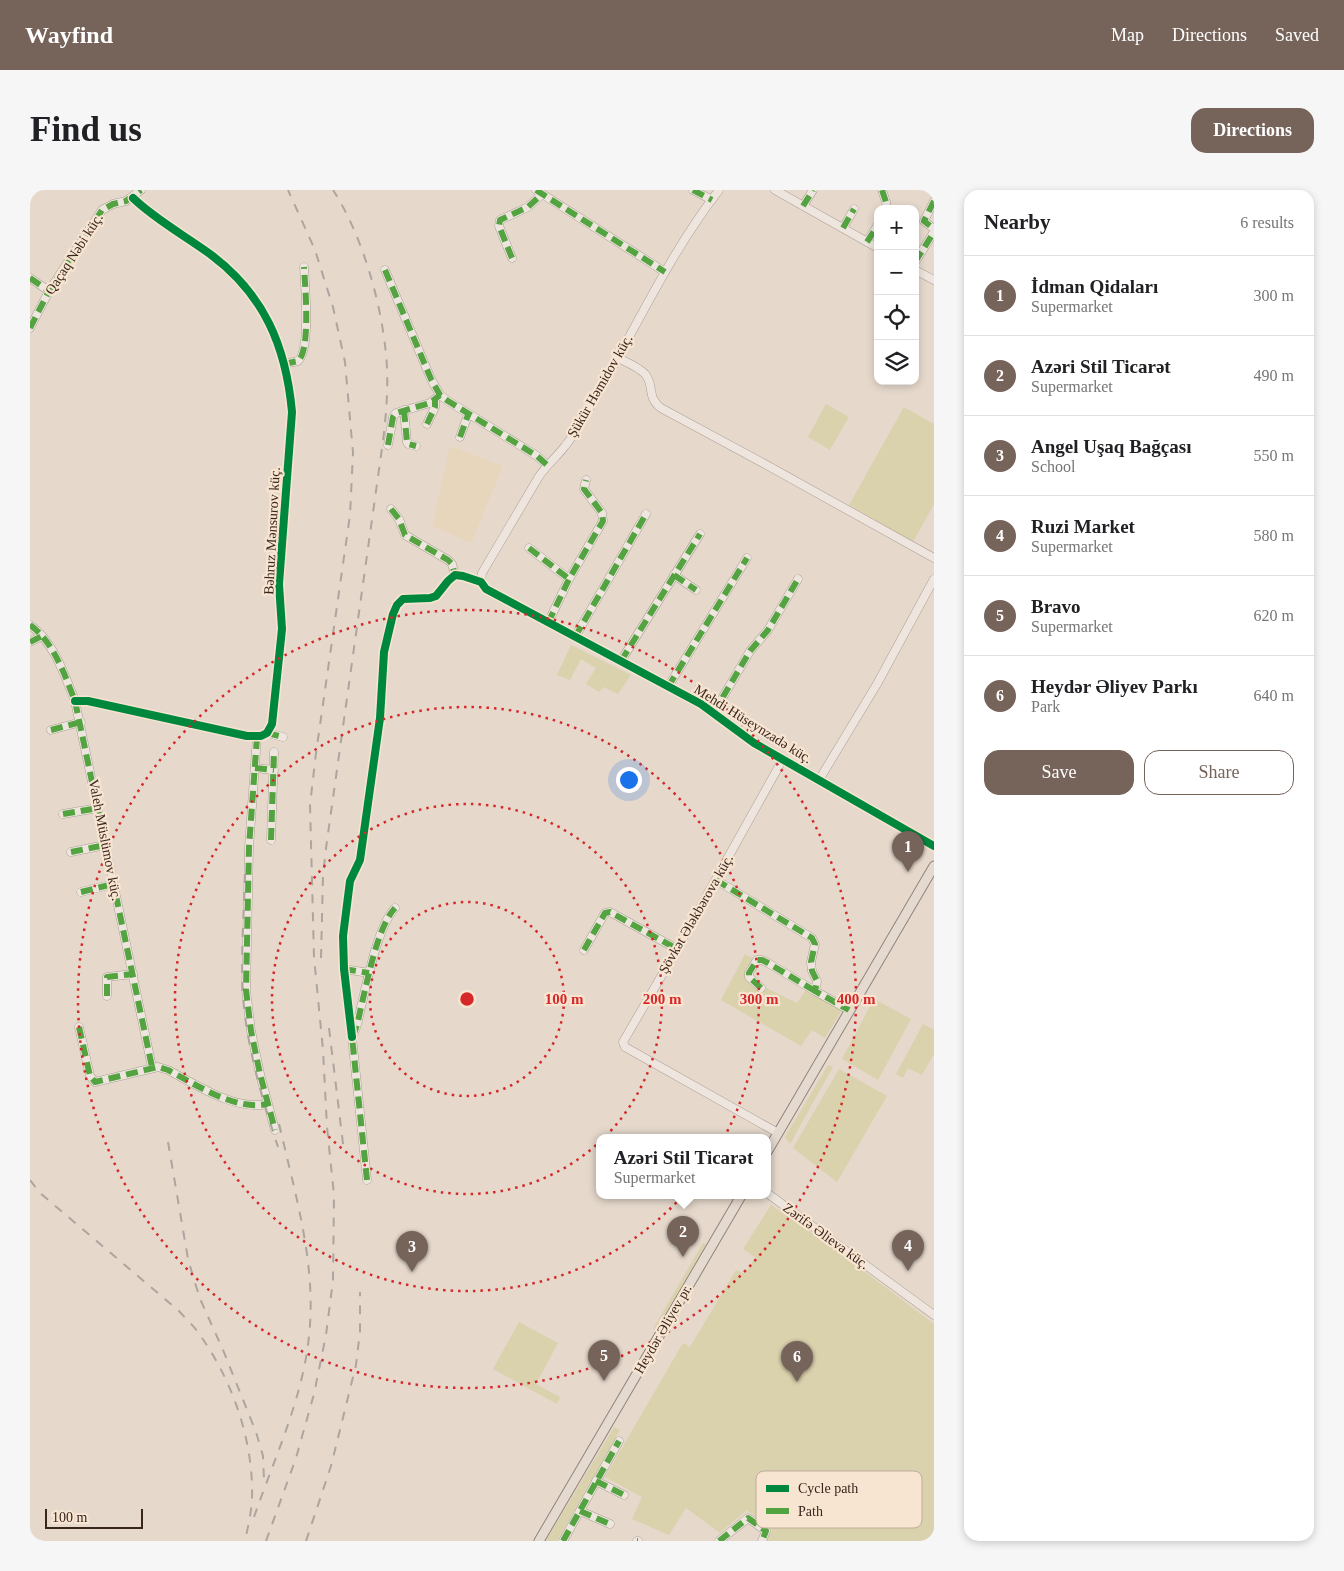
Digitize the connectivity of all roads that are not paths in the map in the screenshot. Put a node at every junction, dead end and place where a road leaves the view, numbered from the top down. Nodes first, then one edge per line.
1 (141, 190) edge
2 (694, 190) edge
3 (719, 190) edge
4 (775, 190) edge
5 (813, 190) edge
6 (882, 190) edge
7 (539, 192) edge
8 (133, 198) junction
9 (712, 200) junction
10 (934, 201) edge
11 (886, 205) edge
12 (803, 206) junction
13 (854, 209) dead end
14 (843, 228) junction
15 (934, 230) edge
16 (874, 231) edge
17 (867, 242) junction
18 (874, 246) edge
19 (919, 255) edge
20 (512, 258) dead end
21 (304, 267) dead end
22 (385, 270) dead end
23 (665, 272) junction
24 (919, 272) edge
25 (30, 278) edge
26 (934, 280) edge
27 (49, 291) junction
28 (30, 328) edge
29 (618, 358) junction
30 (284, 364) junction
31 (438, 398) junction
32 (404, 410) junction
33 (468, 415) junction
34 (427, 424) dead end
35 (460, 437) dead end
36 (388, 445) dead end
37 (416, 446) dead end
38 (547, 465) junction
39 (586, 480) dead end
40 (391, 509) dead end
41 (646, 514) dead end
42 (700, 534) dead end
43 (530, 548) dead end
44 (747, 558) dead end
45 (934, 558) edge
46 (455, 575) junction
47 (674, 575) junction
48 (569, 579) junction
49 (798, 579) dead end
50 (934, 579) edge
51 (480, 582) junction
52 (696, 590) dead end
53 (548, 623) junction
54 (30, 625) edge
55 (42, 636) junction
56 (575, 637) junction
57 (30, 642) edge
58 (621, 661) junction
59 (668, 687) junction
60 (76, 701) junction
61 (712, 712) junction
62 (81, 722) junction
63 (51, 730) dead end
64 (267, 733) junction
65 (257, 736) junction
66 (282, 737) dead end
67 (274, 752) dead end
68 (783, 760) junction
69 (254, 768) junction
70 (274, 770) junction
71 (819, 780) junction
72 (98, 808) junction
73 (63, 814) dead end
74 (271, 840) dead end
75 (105, 845) junction
76 (934, 846) edge
77 (71, 852) dead end
78 (934, 866) edge
79 (716, 880) junction
80 (113, 884) junction
81 (81, 892) dead end
82 (395, 908) dead end
83 (677, 949) junction
84 (584, 950) dead end
85 (344, 970) junction
86 (369, 973) junction
87 (133, 974) junction
88 (761, 988) dead end
89 (815, 991) junction
90 (106, 996) dead end
91 (849, 1010) junction
92 (79, 1027) dead end
93 (352, 1037) junction
94 (152, 1067) junction
95 (267, 1104) junction
96 (275, 1130) dead end
97 (778, 1133) junction
98 (771, 1145) edge
99 (367, 1180) dead end
100 (771, 1196) edge
101 (739, 1199) edge
102 (934, 1315) edge
103 (619, 1441) dead end
104 (596, 1481) junction
105 (624, 1495) dead end
106 (580, 1511) junction
107 (610, 1524) dead end
108 (756, 1524) edge
109 (762, 1528) edge
110 (539, 1541) edge
111 (563, 1541) edge
112 (719, 1541) edge
113 (762, 1541) edge

1 - 8 street
2 - 9 street
3 - 9 street, Şükür Həmidov küç.
4 - 12 street
5 - 12 street
6 - 11 street
7 - 20 street
7 - 23 street
8 - 27 street, Qaçaq Nəbi küç.
8 - 30 street, Bəhruz Mənsurov küç.
9 - 23 street, Şükür Həmidov küç.
10 - 15 street
12 - 14 street
13 - 14 street
14 - 17 street
15 - 19 street
16 - 17 street
17 - 18 street
21 - 30 street
22 - 31 street
23 - 29 street, Şükür Həmidov küç.
24 - 26 street
25 - 27 street
27 - 28 street, Qaçaq Nəbi küç.
29 - 38 street, Şükür Həmidov küç.
29 - 45 street
30 - 64 street, Bəhruz Mənsurov küç.
31 - 32 street
31 - 33 street
31 - 34 street
32 - 36 street
32 - 37 street
33 - 35 street
33 - 38 street
38 - 51 street, Şükür Həmidov küç.
39 - 48 street
40 - 46 street
41 - 56 street
42 - 47 street
43 - 48 street
44 - 59 street
46 - 51 street
46 - 85 street
47 - 52 street
47 - 58 street
48 - 53 street
49 - 61 street
50 - 71 street
51 - 53 street, Mehdi Hüseynzadə küç.
53 - 56 street, Mehdi Hüseynzadə küç.
54 - 55 street, Valeh Müslümov küç.
55 - 57 street
55 - 60 street, Valeh Müslümov küç.
56 - 58 street, Mehdi Hüseynzadə küç.
58 - 59 street, Mehdi Hüseynzadə küç.
59 - 61 street, Mehdi Hüseynzadə küç.
60 - 62 street, Valeh Müslümov küç.
60 - 65 street
61 - 68 street, Mehdi Hüseynzadə küç.
62 - 63 street
62 - 72 street, Valeh Müslümov küç.
64 - 65 street
64 - 66 street
65 - 69 street
67 - 70 street
68 - 71 street, Mehdi Hüseynzadə küç.
68 - 79 street, Şövkət Ələkbərova küç.
69 - 70 street
69 - 95 street
70 - 74 street
71 - 76 street, Mehdi Hüseynzadə küç.
72 - 73 street
72 - 75 street, Valeh Müslümov küç.
75 - 77 street
75 - 80 street, Valeh Müslümov küç.
78 - 91 main road
79 - 83 street, Şövkət Ələkbərova küç.
79 - 89 street
80 - 81 street
80 - 87 street, Valeh Müslümov küç.
82 - 86 street
83 - 84 street
83 - 97 street, Şövkət Ələkbərova küç.
85 - 86 street
85 - 93 street
86 - 93 street
87 - 90 street
87 - 94 street, Valeh Müslümov küç.
88 - 89 street
89 - 91 street
91 - 97 main road
92 - 94 street
93 - 99 street
94 - 95 street
95 - 96 street
97 - 98 main road
100 - 102 street, Zərifə Əlieva küç.
101 - 110 main road, Heydər Əliyev pr.
103 - 104 street
104 - 105 street
104 - 106 street
106 - 107 street
106 - 111 street
108 - 112 street
109 - 113 street

